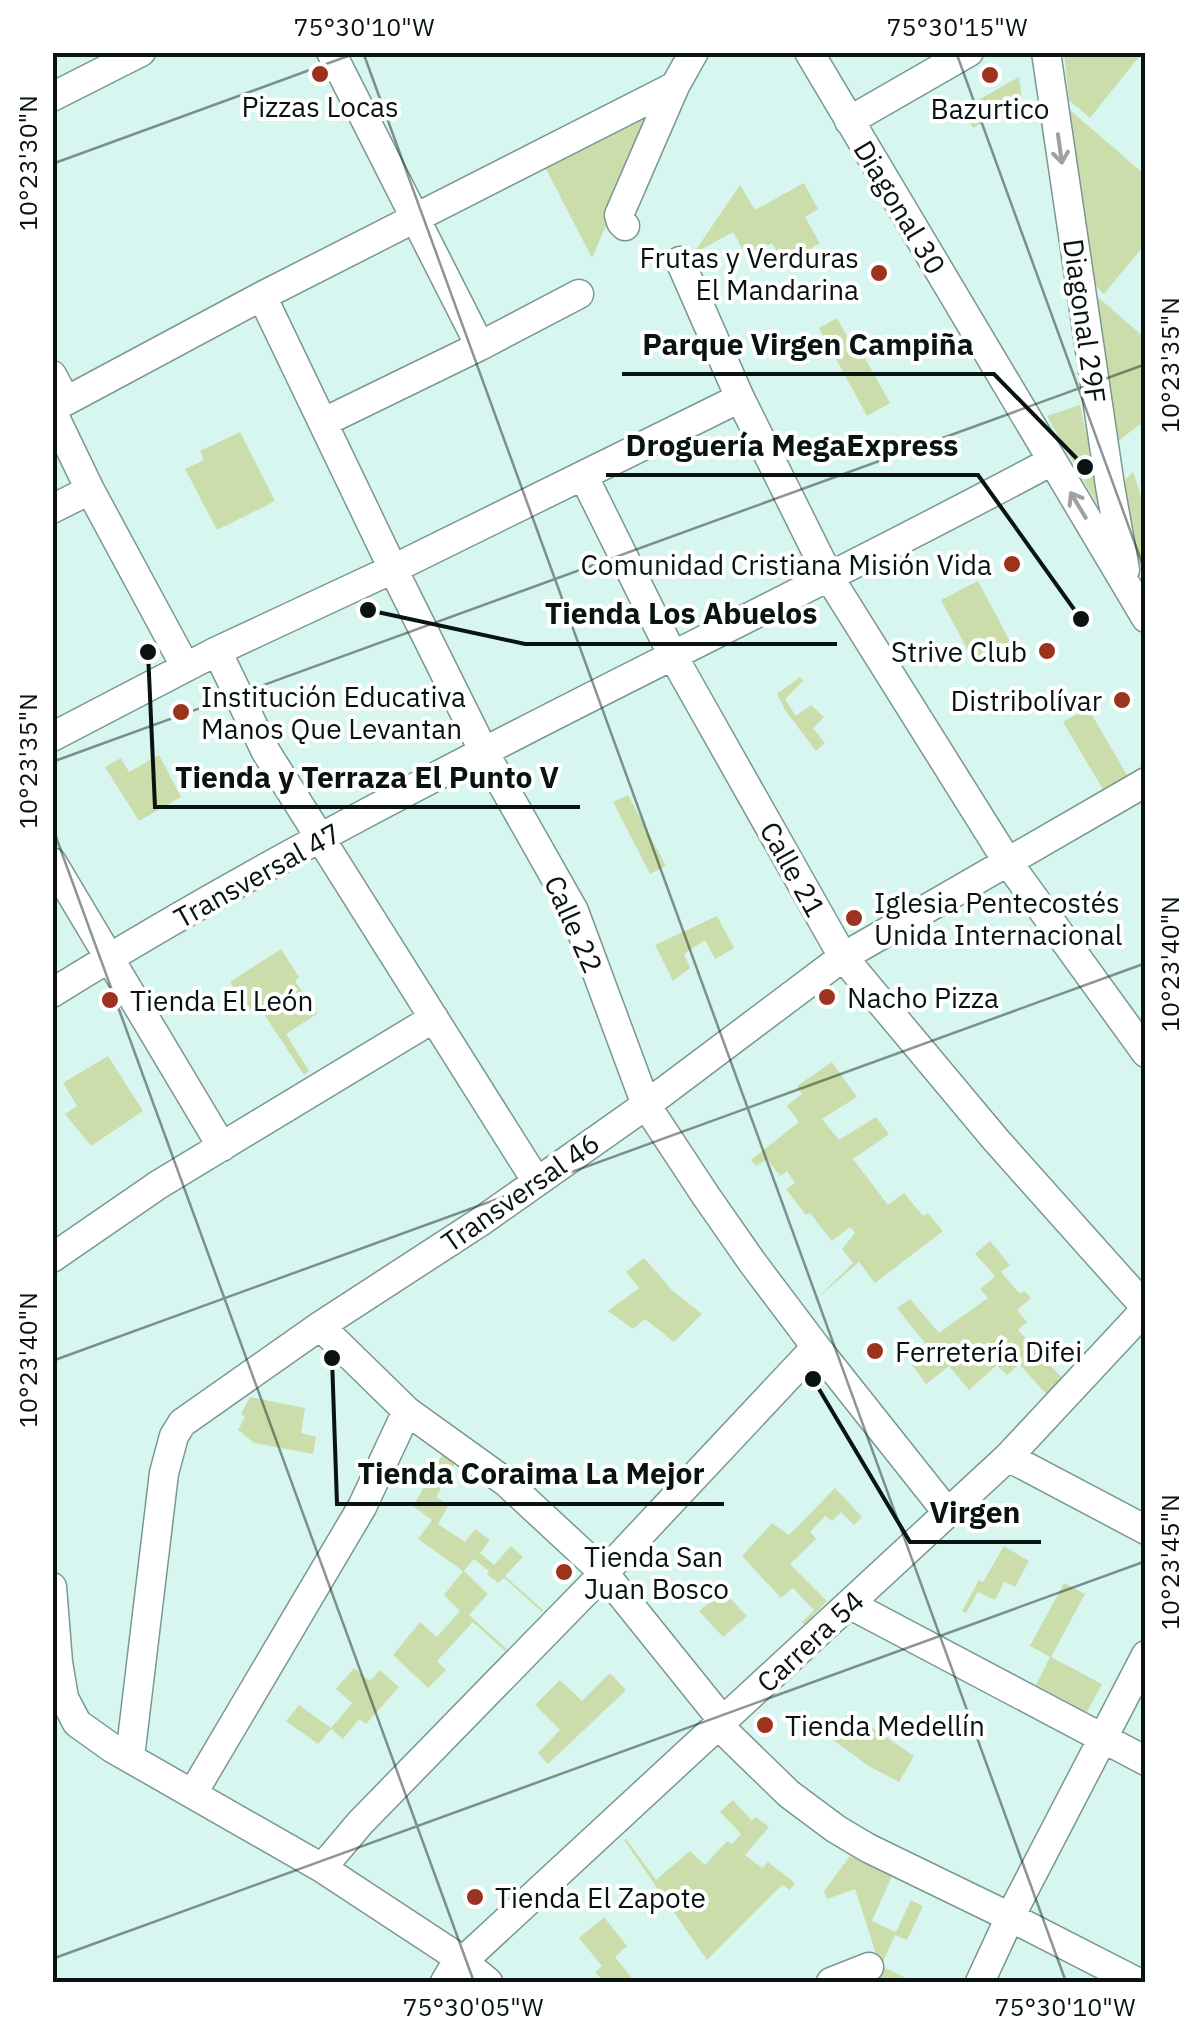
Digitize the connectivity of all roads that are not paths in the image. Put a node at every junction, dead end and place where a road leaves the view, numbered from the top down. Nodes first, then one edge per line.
1 (140, 52) edge
2 (330, 52) edge
3 (694, 52) edge
4 (809, 52) edge
5 (969, 52) edge
6 (1046, 52) edge
7 (675, 86) junction
8 (52, 97) edge
9 (848, 121) junction
10 (414, 218) junction
11 (625, 226) dead end
12 (680, 260) dead end
13 (580, 294) dead end
14 (262, 296) junction
15 (480, 346) junction
16 (52, 375) edge
17 (740, 398) junction
18 (57, 406) edge
19 (324, 422) junction
20 (1052, 461) junction
21 (584, 476) junction
22 (90, 490) junction
23 (52, 509) edge
24 (393, 569) junction
25 (829, 577) junction
26 (1128, 589) junction
27 (1146, 618) edge
28 (217, 650) junction
29 (673, 656) junction
30 (185, 666) junction
31 (52, 737) edge
32 (484, 752) junction
33 (1146, 782) edge
34 (320, 839) junction
35 (52, 862) edge
36 (1007, 862) junction
37 (843, 957) junction
38 (109, 958) junction
39 (52, 993) edge
40 (434, 1018) junction
41 (1146, 1053) edge
42 (646, 1105) junction
43 (222, 1147) junction
44 (538, 1182) junction
45 (52, 1258) edge
46 (1146, 1309) edge
47 (320, 1326) junction
48 (816, 1347) junction
49 (407, 1411) junction
50 (1008, 1458) junction
51 (948, 1512) junction
52 (1146, 1530) edge
53 (604, 1573) junction
54 (52, 1587) edge
55 (849, 1604) junction
56 (1146, 1655) edge
57 (721, 1723) junction
58 (1101, 1739) junction
59 (130, 1757) junction
60 (1146, 1761) edge
61 (193, 1792) junction
62 (322, 1868) junction
63 (1010, 1917) junction
64 (456, 1967) edge
65 (870, 1967) dead end
66 (488, 1982) edge
67 (831, 1982) edge
68 (980, 1982) edge
69 (1136, 1982) edge

1 - 8 street
2 - 10 street
3 - 7 street
4 - 9 street, Diagonal 30
5 - 9 street
6 -> 26 street, Diagonal 29F
7 - 10 street
7 - 11 street
9 - 20 street, Diagonal 30
10 - 14 street
10 - 15 street
12 - 17 street
13 - 15 street
14 - 18 street
14 - 19 street, Calle 22
15 - 19 street
16 - 18 street
17 - 21 street
17 - 25 street
18 - 22 street
19 - 24 street, Calle 22
20 - 25 street, Transversal 47
26 -> 20 street, Diagonal 30
21 - 24 street
21 - 29 street, Calle 21
22 - 23 street
22 - 30 street
24 - 28 street
24 - 32 street, Calle 22
25 - 29 street, Transversal 47
25 - 36 street
26 - 27 street, Diagonal 30
28 - 30 street
28 - 34 street
29 - 32 street, Transversal 47
29 - 37 street, Calle 21
30 - 31 street
32 - 34 street, Transversal 47
32 - 42 street, Calle 22
33 - 36 street, Transversal 46
34 - 38 street, Transversal 47
34 - 40 street
35 - 38 street
36 - 37 street, Transversal 46
36 - 41 street
37 - 42 street, Transversal 46
37 - 46 street, Calle 21
38 - 39 street, Transversal 47
38 - 43 street
40 - 43 street
40 - 44 street
42 - 44 street, Transversal 46
42 - 48 street, Calle 22
43 - 45 street
44 - 47 street, Transversal 46
46 - 50 street, Carrera 54
47 - 49 street
47 - 59 street, Transversal 46
48 - 51 street, Calle 22
48 - 53 street
49 - 53 street
49 - 61 street
50 - 51 street, Carrera 54
50 - 52 street
51 - 55 street, Carrera 54
53 - 57 street
53 - 62 street
54 - 59 street
55 - 57 street, Carrera 54
55 - 58 street
56 - 58 street
57 - 63 street
57 - 64 street, Carrera 54
58 - 60 street
58 - 63 street
59 - 61 street
61 - 62 street
62 - 64 street
63 - 68 street
63 - 69 street
64 - 66 street
65 - 67 street

